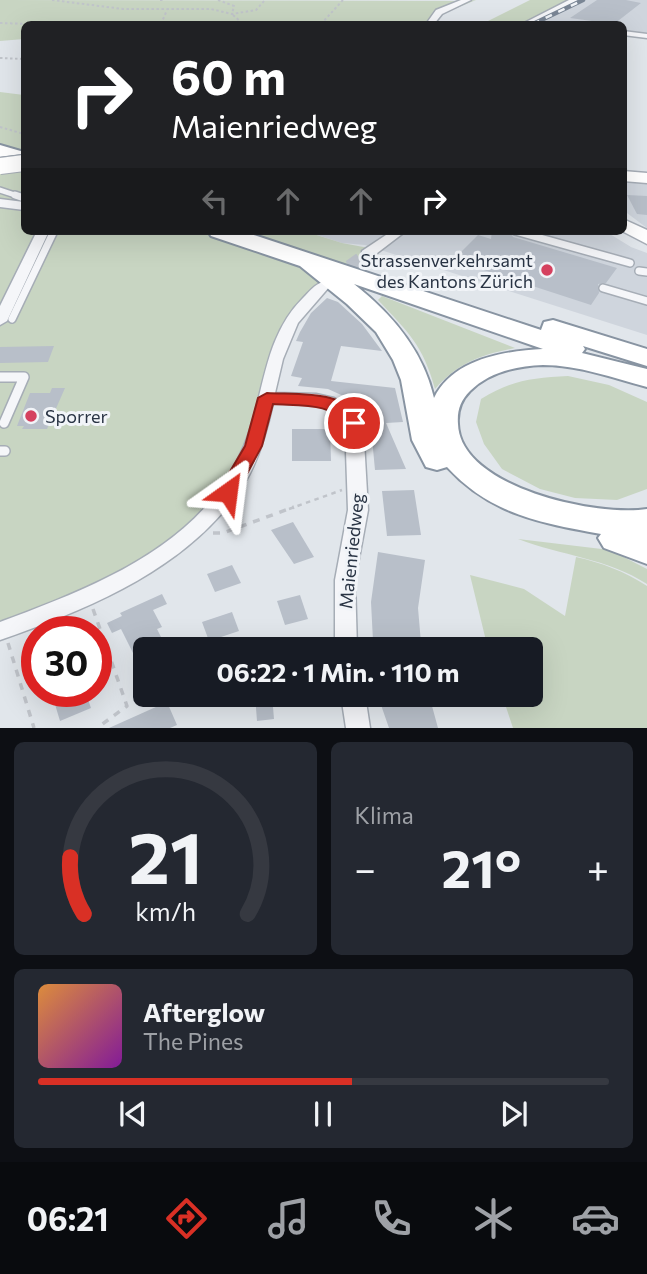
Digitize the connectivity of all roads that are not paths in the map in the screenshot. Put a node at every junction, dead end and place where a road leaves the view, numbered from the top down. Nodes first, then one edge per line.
1 (467, 0) edge
2 (575, 0) edge
3 (432, 21) edge
4 (532, 21) edge
5 (627, 34) edge
6 (647, 36) edge
7 (0, 151) edge
8 (21, 160) edge
9 (21, 161) edge
10 (0, 164) edge
11 (21, 168) edge
12 (627, 176) edge
13 (647, 178) edge
14 (0, 190) edge
15 (21, 197) edge
16 (0, 203) edge
17 (21, 206) edge
18 (627, 226) edge
19 (41, 235) edge
20 (52, 235) edge
21 (228, 235) edge
22 (271, 235) edge
23 (394, 235) edge
24 (528, 235) edge
25 (647, 238) edge
26 (367, 254) tunnel mouth
27 (628, 265) dead end
28 (315, 273) junction
29 (603, 288) dead end
30 (647, 301) edge
31 (6, 320) edge
32 (647, 358) edge
33 (647, 376) edge
34 (0, 377) edge
35 (267, 398) junction
36 (4, 423) dead end
37 (640, 534) edge
38 (2, 631) edge
39 (346, 637) edge
40 (355, 707) edge
41 (358, 728) edge

1 - 3 street
2 - 4 street
5 - 6 street
7 - 8 highway
9 - 10 street, bridge
10 - 11 highway
12 - 13 street
14 - 15 lane
16 - 17 street
18 - 25 street
19 - 31 street
20 - 31 lane
21 - 28 highway
22 - 32 highway
23 - 26 street
24 - 27 lane
28 - 33 highway
28 - 35 street
28 - 37 highway
29 - 30 lane
33 - 37 highway
34 - 36 lane
35 - 38 street
35 - 39 street, Maienriedweg
40 - 41 street

